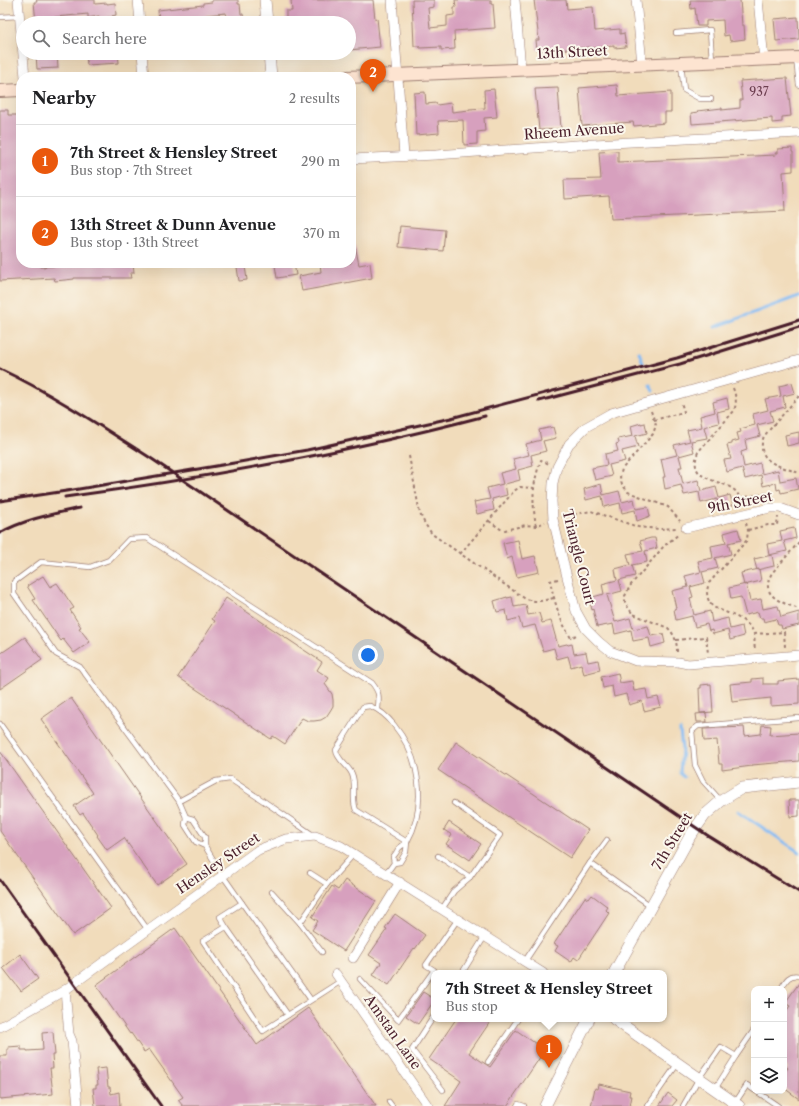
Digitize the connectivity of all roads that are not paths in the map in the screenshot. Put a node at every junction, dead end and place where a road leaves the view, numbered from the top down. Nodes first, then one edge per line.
1 (18, 0) edge
2 (138, 0) edge
3 (265, 0) edge
4 (392, 0) edge
5 (515, 0) edge
6 (636, 0) edge
7 (758, 0) edge
8 (16, 16) edge
9 (20, 16) edge
10 (139, 16) edge
11 (266, 16) edge
12 (0, 17) edge
13 (676, 33) dead end
14 (798, 58) edge
15 (24, 60) edge
16 (143, 60) edge
17 (270, 60) edge
18 (764, 60) junction
19 (712, 62) junction
20 (681, 63) junction
21 (642, 64) junction
22 (521, 69) junction
23 (25, 72) edge
24 (144, 72) edge
25 (271, 72) edge
26 (398, 75) junction
27 (356, 77) edge
28 (799, 85) edge
29 (16, 90) edge
30 (0, 91) edge
31 (711, 99) dead end
32 (799, 133) edge
33 (404, 156) junction
34 (356, 159) edge
35 (799, 360) edge
36 (799, 514) edge
37 (686, 528) road end
38 (799, 654) edge
39 (378, 709) junction
40 (799, 718) edge
41 (0, 724) edge
42 (799, 782) edge
43 (179, 801) junction
44 (721, 801) junction
45 (454, 803) dead end
46 (186, 817) junction
47 (315, 836) junction
48 (607, 840) dead end
49 (407, 842) junction
50 (205, 846) junction
51 (354, 854) junction
52 (438, 856) dead end
53 (394, 863) junction
54 (590, 863) junction
55 (310, 873) dead end
56 (386, 874) junction
57 (223, 876) junction
58 (470, 878) junction
59 (400, 882) junction
60 (327, 884) junction
61 (272, 892) dead end
62 (242, 903) junction
63 (651, 906) junction
64 (442, 909) junction
65 (458, 919) junction
66 (300, 923) junction
67 (226, 927) junction
68 (148, 930) junction
69 (485, 936) junction
70 (322, 952) dead end
71 (353, 958) dead end
72 (525, 961) junction
73 (434, 970) edge
74 (464, 970) edge
75 (538, 970) edge
76 (616, 970) edge
77 (431, 974) edge
78 (799, 976) edge
79 (338, 978) joint
80 (360, 979) dead end
81 (783, 986) edge
82 (65, 990) junction
83 (311, 1000) junction
84 (288, 1015) junction
85 (431, 1021) edge
86 (516, 1022) edge
87 (587, 1022) edge
88 (618, 1022) edge
89 (0, 1027) edge
90 (751, 1034) edge
91 (736, 1056) junction
92 (488, 1062) dead end
93 (678, 1063) junction
94 (699, 1078) junction
95 (751, 1088) edge
96 (715, 1089) junction
97 (443, 1090) dead end
98 (761, 1094) edge
99 (737, 1105) edge
100 (78, 1106) edge
101 (428, 1106) edge
102 (517, 1106) edge
103 (524, 1106) edge
104 (545, 1106) edge
105 (648, 1106) edge
106 (683, 1106) edge
107 (778, 1106) edge

1 - 9 street
2 - 10 street
3 - 11 street
4 - 26 street
5 - 22 street
6 - 21 street
7 - 18 street
8 - 12 lane
13 - 19 lane
14 - 18 main road, 13th Street
14 - 28 lane
15 - 23 street
16 - 24 street
17 - 25 street
18 - 19 main road, 13th Street
19 - 20 main road, 13th Street
20 - 21 main road, 13th Street
20 - 31 lane
21 - 22 main road, 13th Street
22 - 26 main road, 13th Street
26 - 27 main road, 13th Street
26 - 33 street
29 - 30 main road
32 - 33 street, Rheem Avenue
33 - 34 street, Rheem Avenue
35 - 38 street, Triangle Court
36 - 37 street, 9th Street
39 - 43 lane
39 - 49 lane
39 - 49 lane
40 - 44 lane
41 - 68 lane
42 - 44 street, 7th Street
43 - 46 lane
43 - 47 lane
44 - 63 street, 7th Street
45 - 58 lane
46 - 50 lane
46 - 50 lane
47 - 51 street, Hensley Street
47 - 57 street, Hensley Street
48 - 54 lane
49 - 53 lane
49 - 53 lane
50 - 57 lane
51 - 56 street, Hensley Street
51 - 60 lane
52 - 58 lane
53 - 56 lane
54 - 63 lane
54 - 72 lane
55 - 60 lane
56 - 59 street, Hensley Street
57 - 62 lane
57 - 68 street, Hensley Street
58 - 64 lane
59 - 64 street, Hensley Street
59 - 71 street
60 - 66 lane
61 - 66 lane
62 - 67 lane
62 - 83 lane
63 - 76 street, 7th Street
64 - 65 street, Hensley Street
65 - 69 street, Hensley Street
65 - 73 lane
66 - 70 lane
67 - 84 lane
67 - 84 lane
68 - 82 street, Hensley Street
69 - 72 street, Hensley Street
69 - 74 lane
72 - 75 street, Hensley Street
77 - 80 lane
78 - 81 lane
79 - 83 lane
79 - 101 street, Amstan Lane
82 - 89 street, Hensley Street
82 - 100 street
83 - 84 lane
85 - 97 lane
86 - 92 lane
87 - 104 street
88 - 93 street
90 - 91 lane
91 - 94 lane
91 - 96 lane
93 - 94 street
93 - 105 lane
94 - 96 street
94 - 106 lane
95 - 99 lane
96 - 99 street
98 - 107 lane
102 - 103 lane

